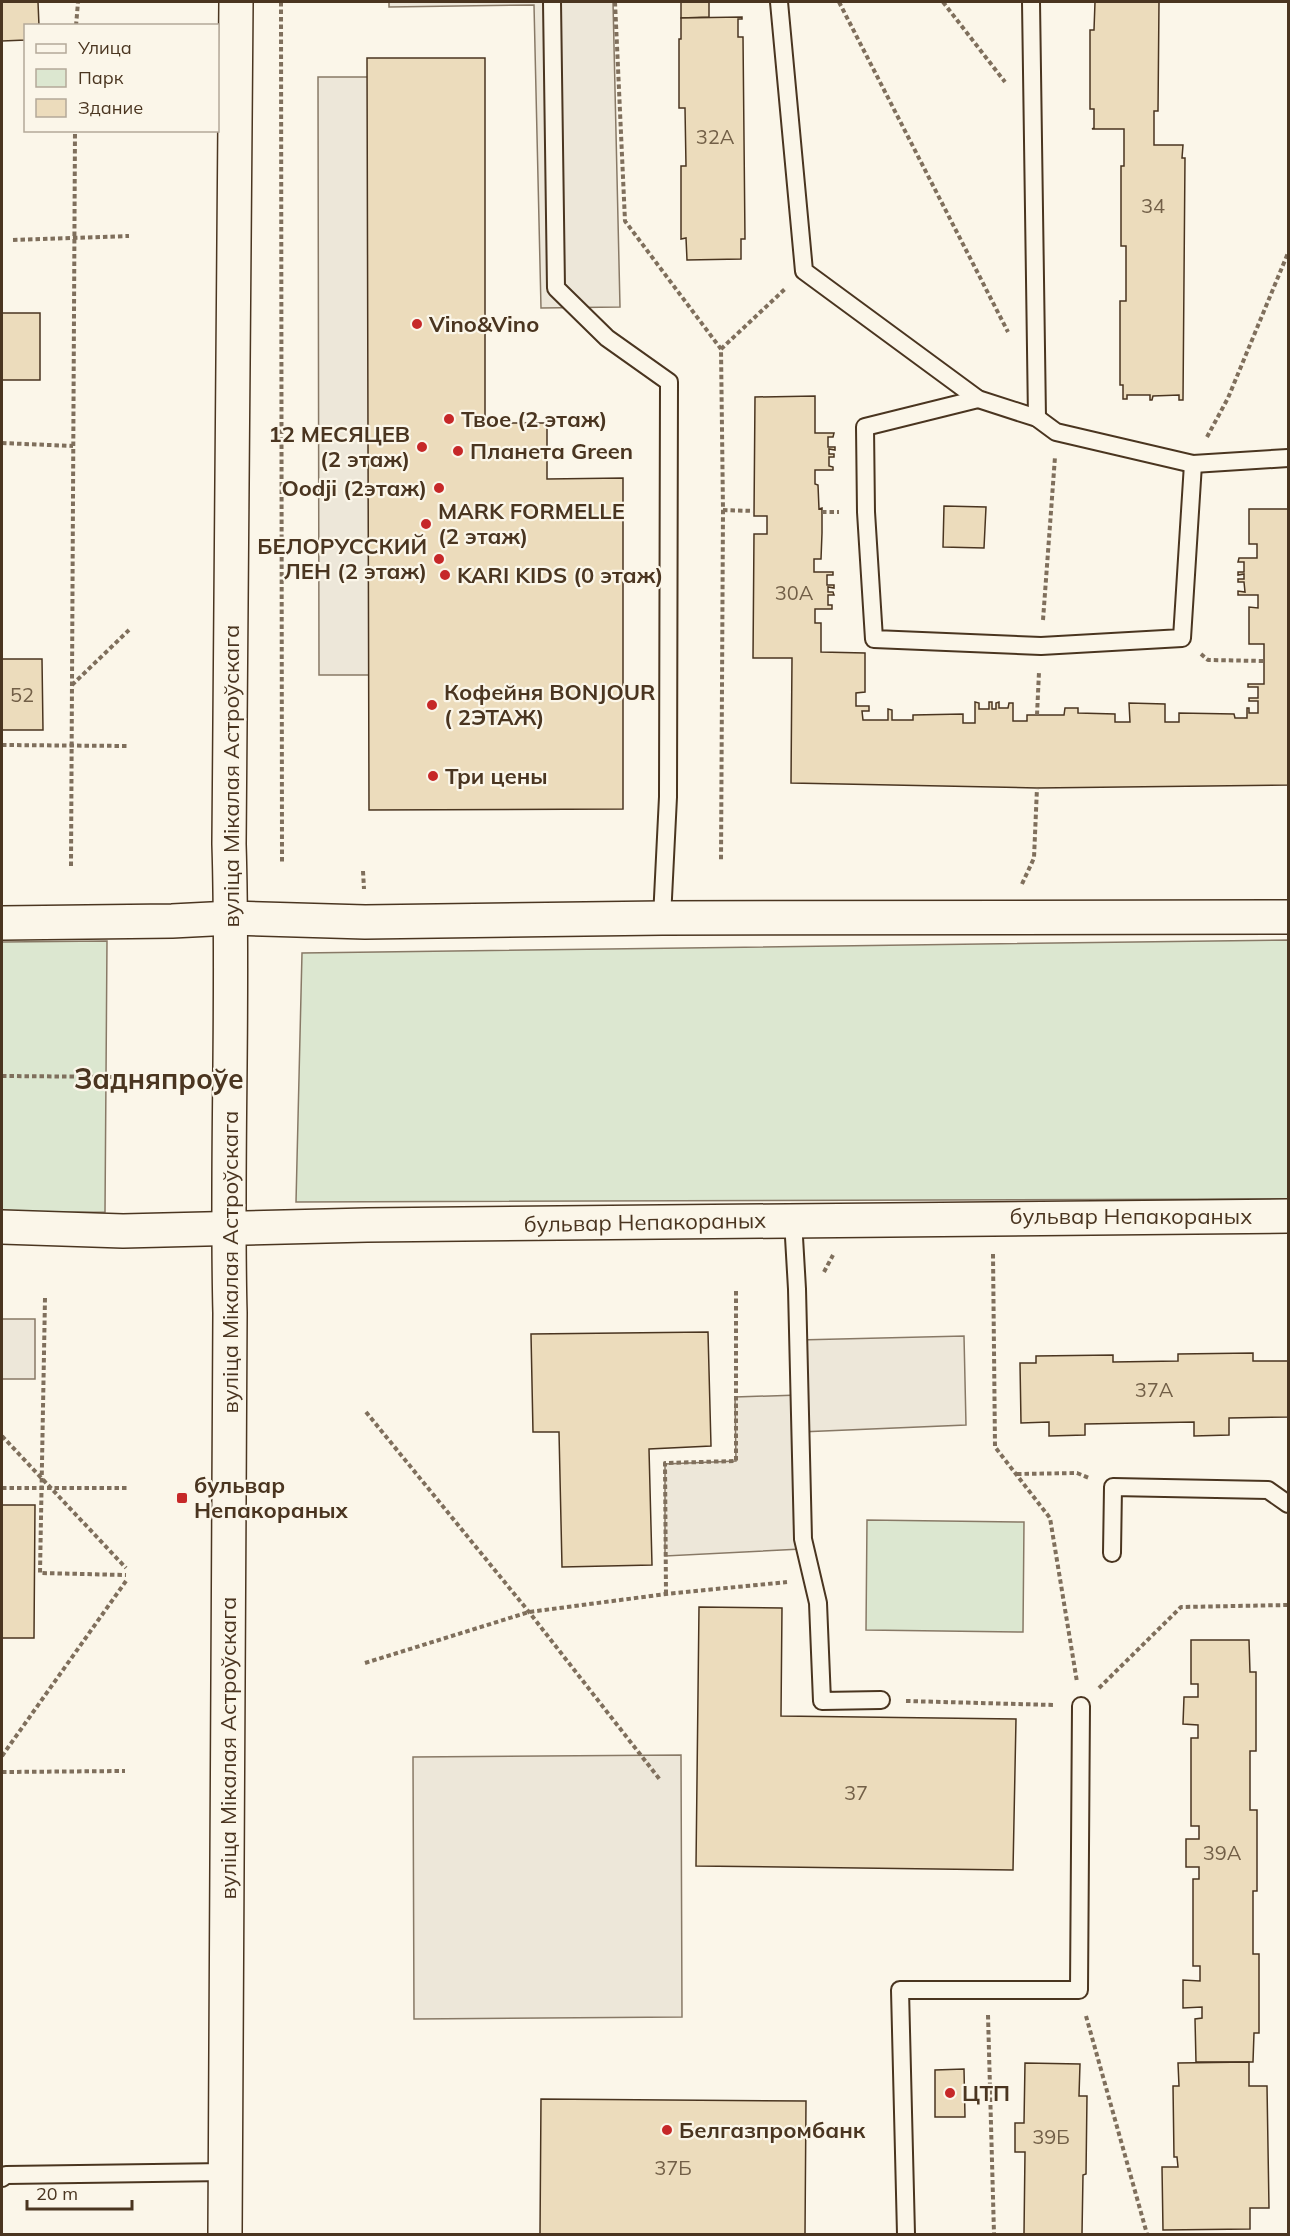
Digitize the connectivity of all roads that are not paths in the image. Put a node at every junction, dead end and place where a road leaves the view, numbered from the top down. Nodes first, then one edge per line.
1 (236, 2) edge
2 (552, 2) edge
3 (780, 2) edge
4 (1031, 2) edge
5 (978, 399) junction
6 (1037, 418) junction
7 (1288, 459) edge
8 (1193, 464) junction
9 (1288, 917) edge
10 (231, 918) junction
11 (662, 918) junction
12 (2, 923) edge
13 (1288, 1216) edge
14 (793, 1220) junction
15 (2, 1227) edge
16 (228, 1229) junction
17 (1288, 1504) edge
18 (1112, 1553) dead end
19 (881, 1701) road end
20 (1081, 1706) road end
21 (226, 2172) junction
22 (2, 2178) edge
23 (225, 2235) edge
24 (906, 2235) edge

1 - 10 main road, вуліца Мікалая Астроўскага
2 - 11 lane
3 - 5 lane
4 - 6 lane
5 - 6 lane
5 - 8 lane
6 - 8 lane
7 - 8 lane
9 - 11 main road
10 - 11 main road
10 - 12 main road
10 - 16 main road, вуліца Мікалая Астроўскага
13 - 14 main road, бульвар Непакораных
14 - 16 main road, бульвар Непакораных
14 - 19 lane
15 - 16 main road, бульвар Непакораных
16 - 21 main road, вуліца Мікалая Астроўскага
17 - 18 lane
20 - 24 lane
21 - 22 lane
21 - 23 main road, вуліца Мікалая Астроўскага

